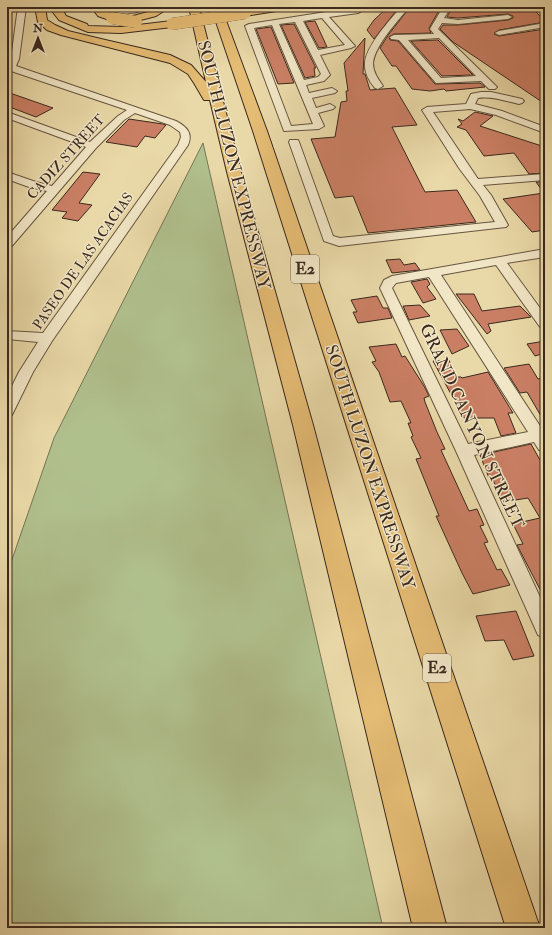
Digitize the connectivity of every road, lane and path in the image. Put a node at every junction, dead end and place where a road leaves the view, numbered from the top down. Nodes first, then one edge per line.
1 (22, 7) edge
2 (40, 7) edge
3 (49, 7) edge
4 (56, 7) edge
5 (66, 7) edge
6 (96, 7) edge
7 (110, 7) edge
8 (142, 7) edge
9 (166, 7) edge
10 (216, 7) edge
11 (226, 7) edge
12 (262, 7) edge
13 (283, 7) edge
14 (365, 7) edge
15 (404, 7) edge
16 (447, 7) edge
17 (193, 9) edge
18 (244, 11) junction
19 (488, 11) dead end
20 (324, 16) junction
21 (508, 17) dead end
22 (495, 18) junction
23 (298, 19) junction
24 (440, 20) junction
25 (172, 22) junction
26 (275, 23) junction
27 (545, 25) edge
28 (499, 33) dead end
29 (384, 36) junction
30 (440, 36) junction
31 (227, 37) junction
32 (402, 38) junction
33 (315, 53) junction
34 (9, 67) edge
35 (483, 78) junction
36 (301, 83) junction
37 (378, 86) dead end
38 (492, 87) dead end
39 (332, 91) dead end
40 (307, 96) junction
41 (519, 101) dead end
42 (470, 106) junction
43 (330, 107) dead end
44 (134, 110) junction
45 (313, 111) junction
46 (511, 111) dead end
47 (219, 113) junction
48 (7, 114) edge
49 (545, 129) edge
50 (294, 142) dead end
51 (92, 146) junction
52 (7, 175) edge
53 (545, 177) edge
54 (475, 182) junction
55 (55, 190) junction
56 (7, 244) edge
57 (545, 253) edge
58 (500, 262) junction
59 (433, 273) junction
60 (545, 324) edge
61 (7, 335) edge
62 (47, 338) junction
63 (7, 411) edge
64 (543, 439) edge
65 (464, 451) junction
66 (545, 629) edge
67 (430, 928) edge
68 (523, 928) edge

1 - 34 street
2 - 47 highway
3 - 25 highway
4 - 25 highway
5 - 9 highway
6 - 25 highway, bridge
7 - 8 street
10 - 31 highway, SOUTH LUZON EXPRESSWAY / E2
11 - 31 highway
12 - 18 highway
13 - 18 highway
14 - 20 street
15 - 29 street
16 - 24 street
17 - 47 highway, SOUTH LUZON EXPRESSWAY
18 - 25 highway, bridge
19 - 22 street
20 - 23 street
20 - 33 street
21 - 22 street
22 - 24 street
23 - 26 street
23 - 33 street
24 - 30 street
26 - 36 street
26 - 45 street
27 - 28 street
29 - 32 street
29 - 37 street
30 - 32 street
30 - 35 street
31 - 68 highway, SOUTH LUZON EXPRESSWAY / E2
32 - 35 street
33 - 36 street
34 - 44 street
35 - 38 street
36 - 40 street
39 - 40 street
40 - 45 street
41 - 42 street
42 - 49 street
42 - 54 street
43 - 45 street
44 - 51 street, CADIZ STREET
44 - 62 street, PASEO DE LAS ACACIAS
46 - 49 street
47 - 67 highway, SOUTH LUZON EXPRESSWAY
48 - 51 street
50 - 54 street
51 - 55 street, CADIZ STREET
52 - 55 street
53 - 54 street
55 - 56 street, CADIZ STREET
57 - 58 street
58 - 59 street
58 - 60 street
59 - 64 street
59 - 65 street, GRAND CANYON STREET
61 - 62 street
62 - 63 street, PASEO DE LAS ACACIAS
64 - 65 street
65 - 66 street, GRAND CANYON STREET

